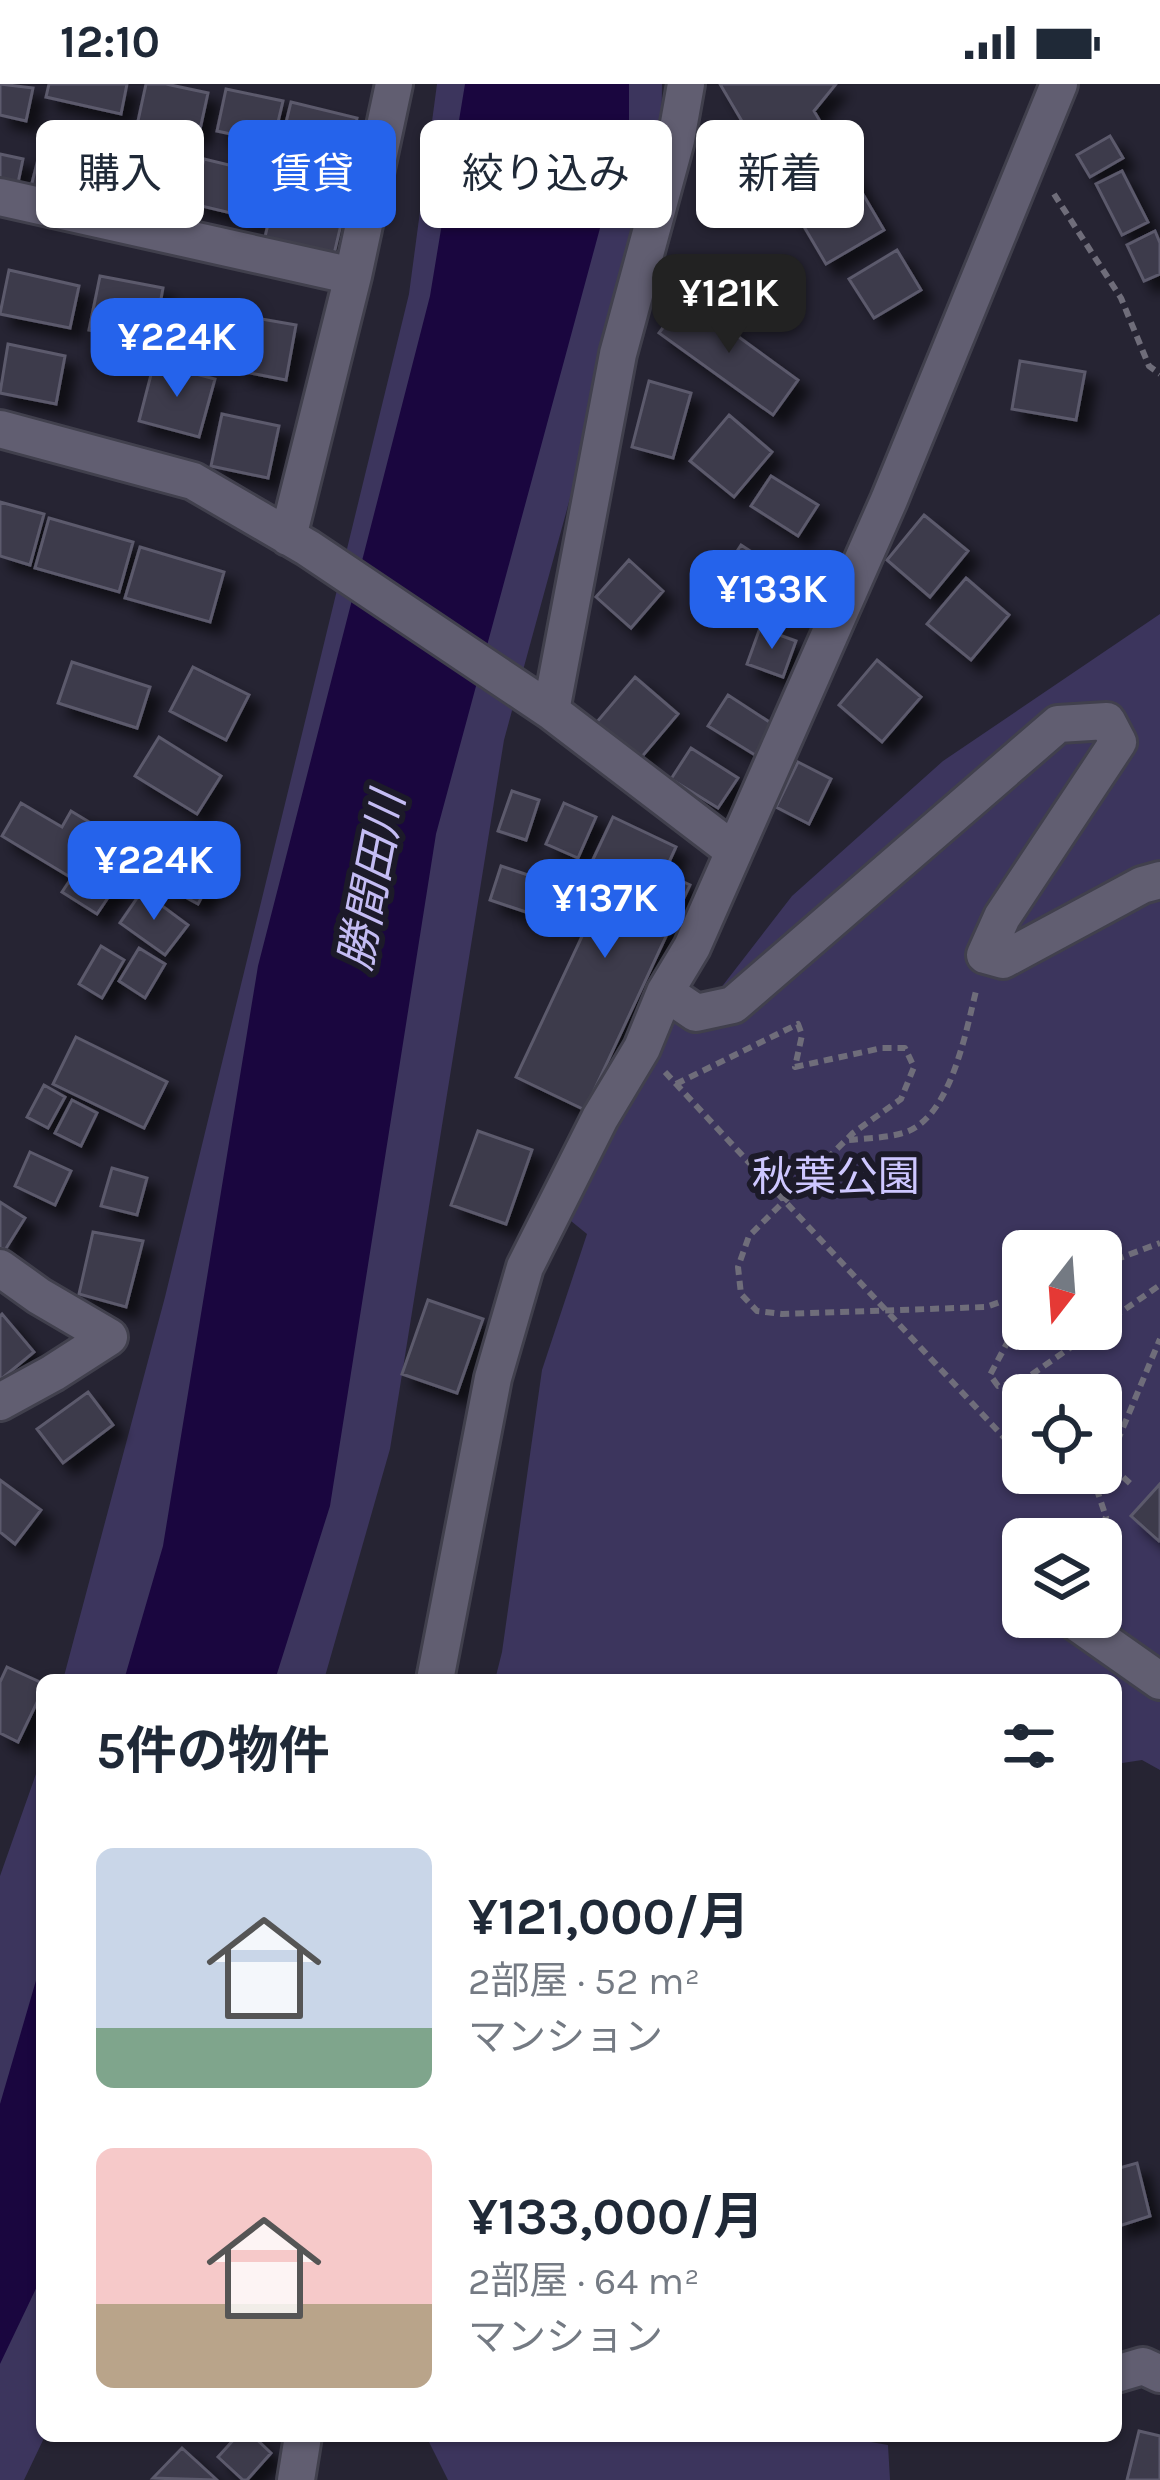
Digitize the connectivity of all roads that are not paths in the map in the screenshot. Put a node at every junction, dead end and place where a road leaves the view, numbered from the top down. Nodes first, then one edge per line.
1 (394, 84) edge
2 (686, 84) edge
3 (1059, 84) edge
4 (0, 197) edge
5 (353, 276) junction
6 (0, 430) edge
7 (298, 542) junction
8 (551, 711) junction
9 (734, 851) junction
10 (1160, 880) edge
11 (665, 992) junction
12 (0, 1268) edge
13 (0, 1402) edge
14 (1099, 1638) edge
15 (436, 1674) edge
16 (1160, 1681) edge
17 (1122, 2372) edge
18 (1160, 2374) edge
19 (302, 2442) edge
20 (296, 2480) edge

1 - 5 street
2 - 8 street
3 - 9 street
4 - 5 street
5 - 7 street
6 - 7 street
7 - 8 street
8 - 9 street
9 - 11 street
10 - 11 street
11 - 15 street
12 - 13 street
14 - 16 street
17 - 18 street
19 - 20 street

